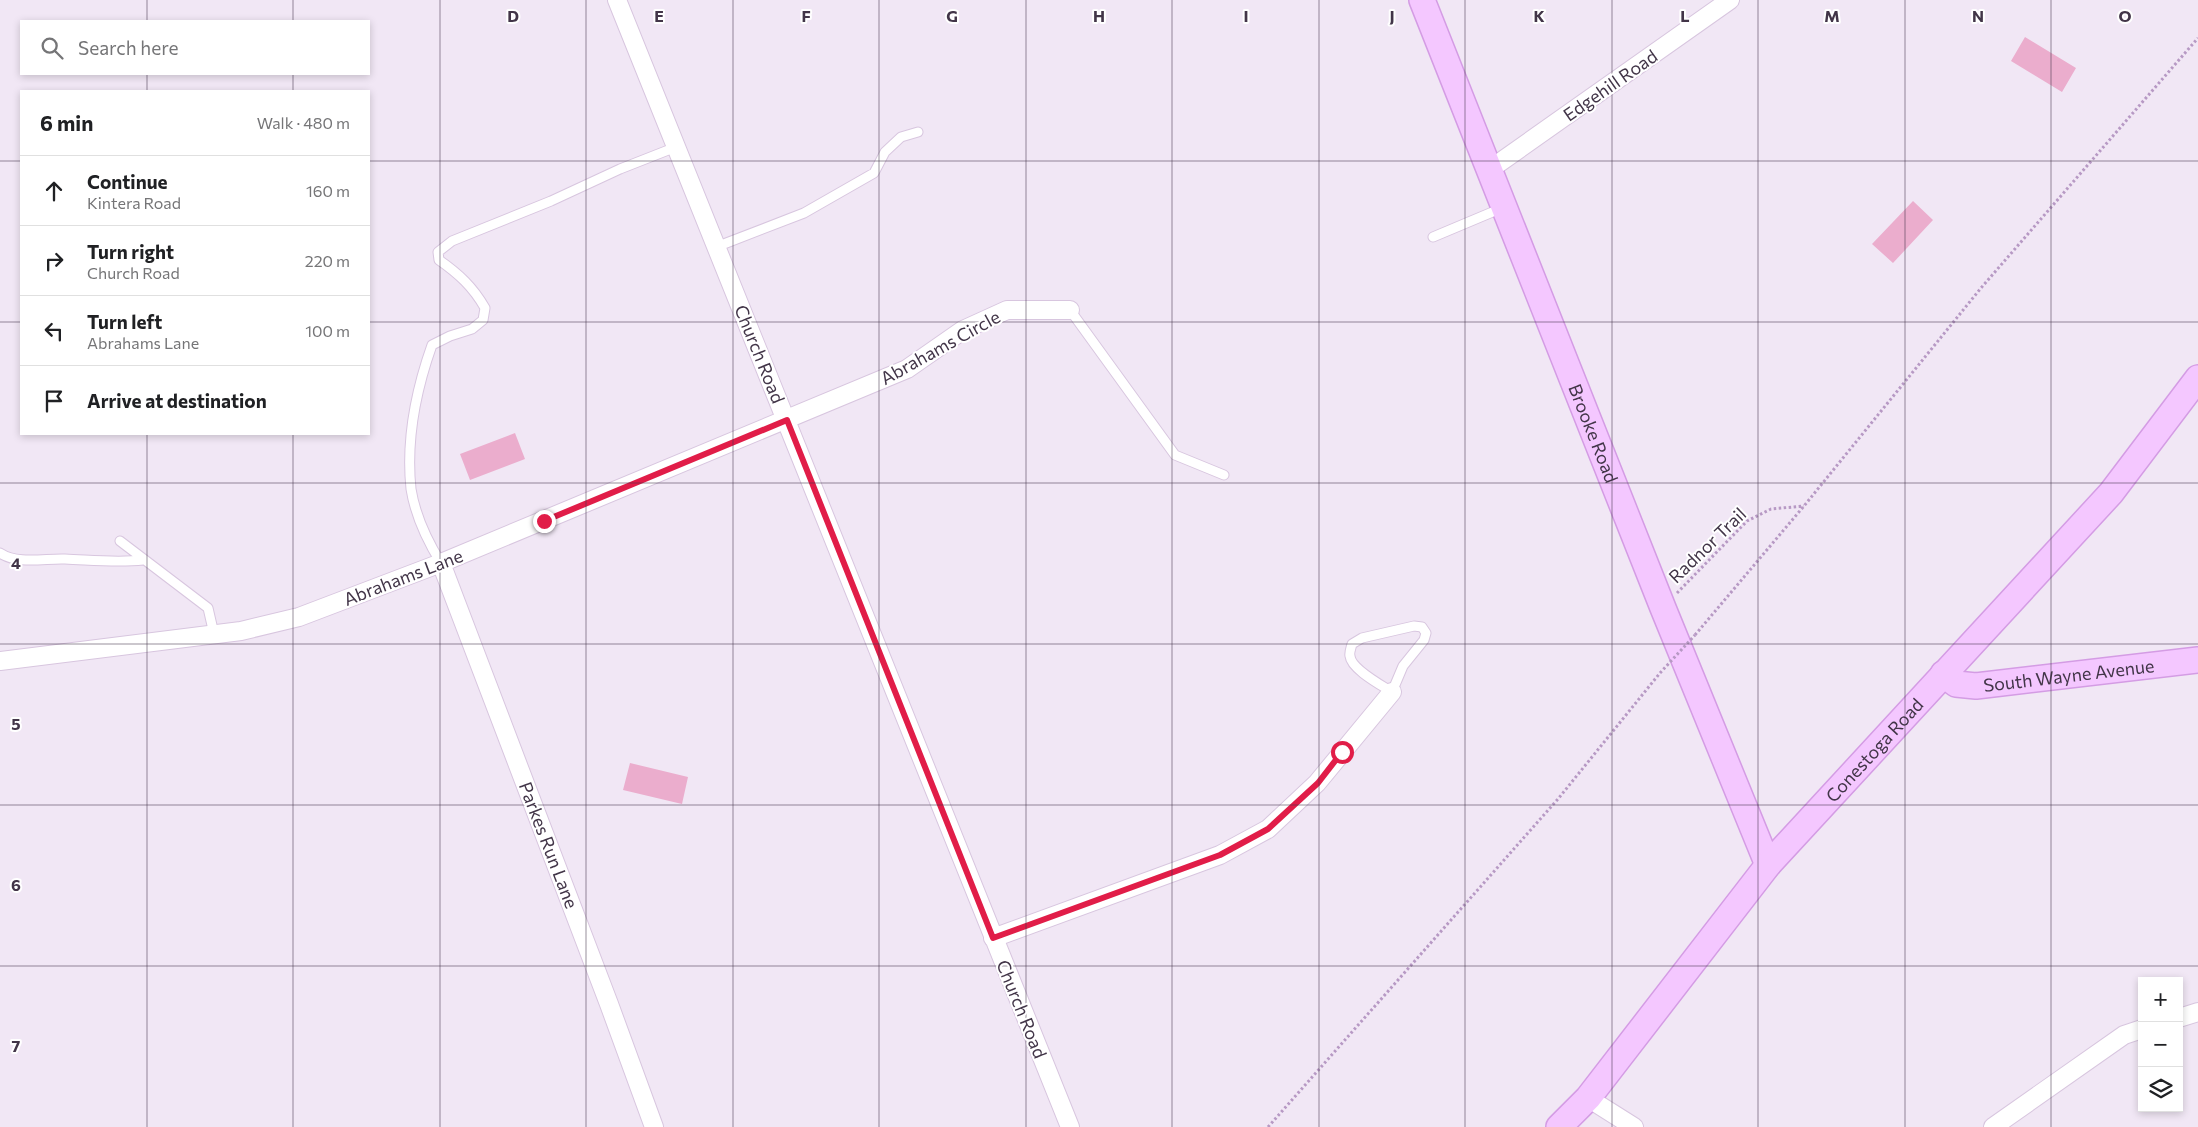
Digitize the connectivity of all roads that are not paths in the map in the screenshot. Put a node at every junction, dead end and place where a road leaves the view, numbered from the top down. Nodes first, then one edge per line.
1 (617, 0) edge
2 (1422, 0) edge
3 (1730, 0) edge
4 (918, 132) dead end
5 (676, 147) junction
6 (1490, 170) junction
7 (1504, 207) junction
8 (1433, 237) dead end
9 (716, 247) junction
10 (1070, 310) joint
11 (2198, 378) edge
12 (787, 420) junction
13 (1224, 475) dead end
14 (120, 541) dead end
15 (0, 553) edge
16 (143, 560) junction
17 (441, 563) junction
18 (214, 634) junction
19 (2198, 660) edge
20 (0, 661) edge
21 (1943, 674) junction
22 (1392, 692) junction
23 (1768, 865) junction
24 (993, 938) junction
25 (2198, 1012) edge
26 (2183, 1017) edge
27 (2138, 1030) edge
28 (1588, 1098) junction
29 (654, 1127) edge
30 (1070, 1127) edge
31 (1559, 1127) edge
32 (1634, 1127) edge
33 (1993, 1127) edge

1 - 5 street, Church Road
2 - 6 main road, Brooke Road
3 - 6 street, Edgehill Road
4 - 9 lane
5 - 9 street, Church Road
5 - 17 lane
6 - 7 main road, Brooke Road
7 - 8 lane
7 - 23 main road, Brooke Road
9 - 12 street, Church Road
10 - 12 street, Abrahams Circle
10 - 13 lane
11 - 21 main road, Conestoga Road
12 - 17 street, Abrahams Lane
12 - 24 street, Church Road
14 - 16 lane
15 - 16 lane
16 - 18 lane
17 - 18 street, Abrahams Lane
17 - 29 street, Parkes Run Lane
18 - 20 street, Abrahams Lane
19 - 21 main road, South Wayne Avenue
21 - 23 main road, Conestoga Road
22 - 22 lane
22 - 24 street
23 - 28 main road, Conestoga Road
24 - 30 street, Church Road
25 - 26 street
27 - 33 street
28 - 31 main road, Conestoga Road
28 - 32 street

